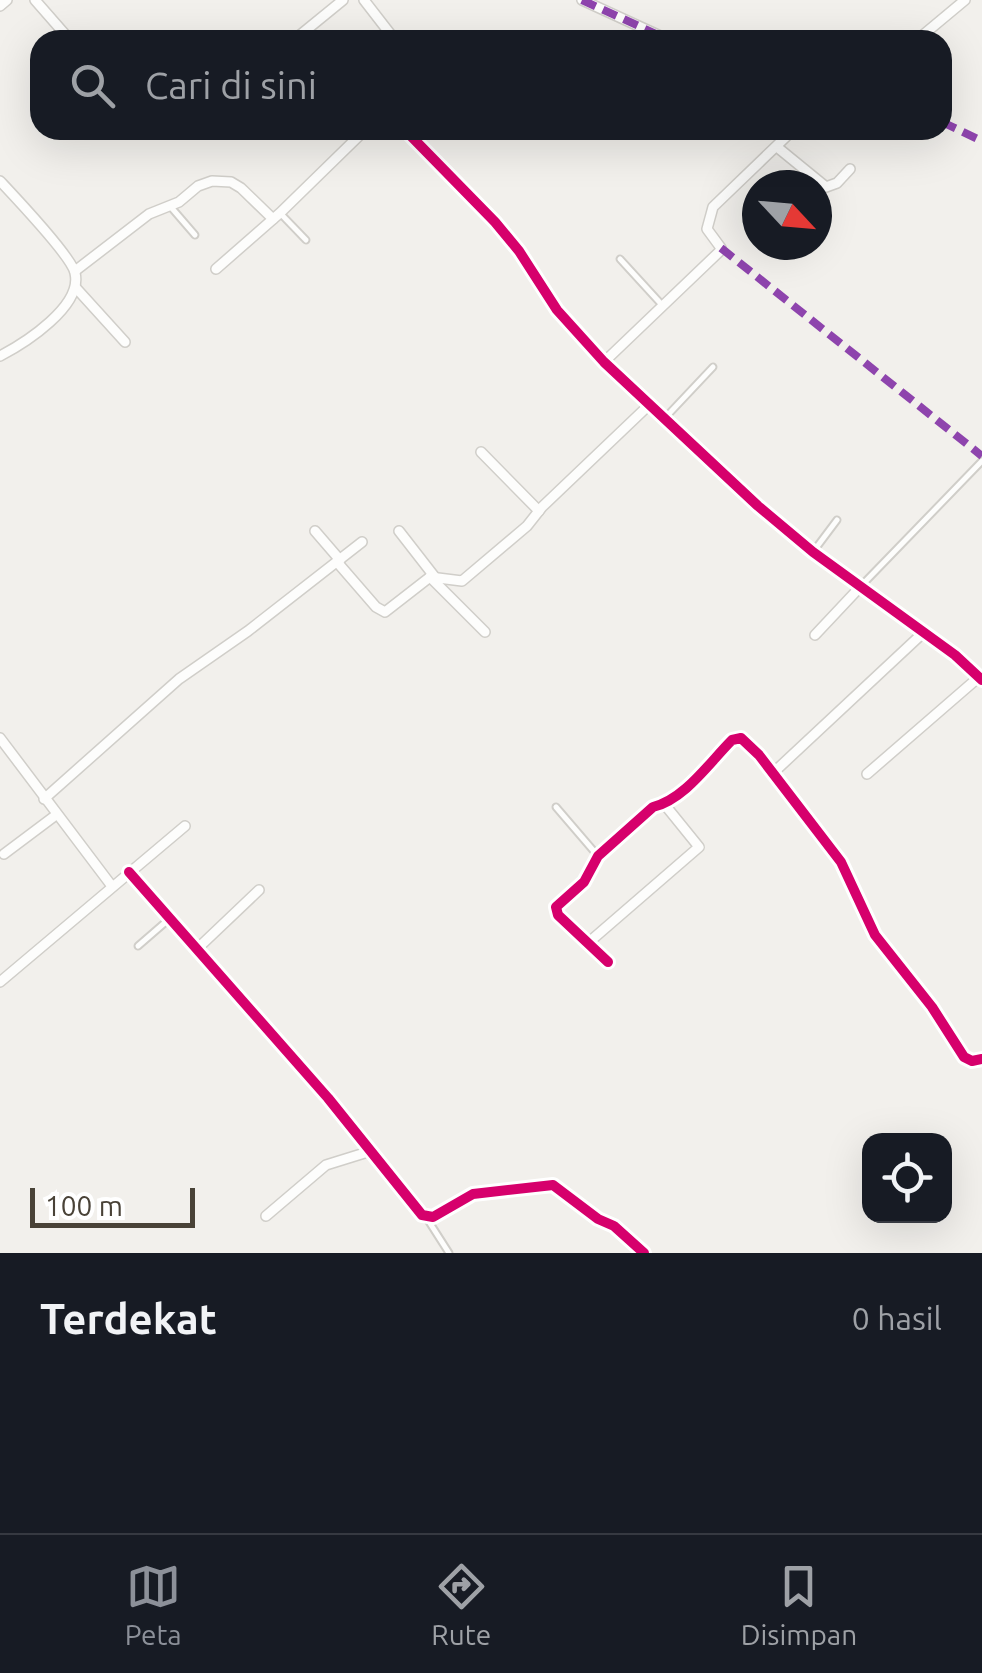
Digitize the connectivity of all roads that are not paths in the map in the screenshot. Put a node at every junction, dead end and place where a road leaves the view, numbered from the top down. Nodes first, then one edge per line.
1 (7, 0) edge
2 (35, 0) edge
3 (343, 0) edge
4 (364, 0) edge
5 (582, 0) edge
6 (965, 0) edge
7 (0, 6) edge
8 (61, 30) edge
9 (306, 30) edge
10 (387, 30) edge
11 (647, 30) edge
12 (928, 30) edge
13 (355, 140) edge
14 (415, 140) edge
15 (783, 140) edge
16 (777, 146) junction
17 (850, 169) dead end
18 (0, 181) edge
19 (170, 206) junction
20 (276, 216) junction
21 (195, 235) dead end
22 (306, 240) dead end
23 (620, 260) dead end
24 (216, 269) dead end
25 (75, 271) junction
26 (76, 288) junction
27 (663, 306) junction
28 (125, 342) dead end
29 (0, 356) edge
30 (604, 362) junction
31 (713, 367) dead end
32 (649, 405) junction
33 (664, 419) junction
34 (481, 452) dead end
35 (982, 462) edge
36 (539, 511) junction
37 (837, 520) dead end
38 (315, 530) dead end
39 (399, 531) dead end
40 (362, 542) dead end
41 (814, 552) junction
42 (338, 561) junction
43 (432, 577) junction
44 (862, 586) junction
45 (485, 632) dead end
46 (924, 632) junction
47 (815, 636) dead end
48 (981, 679) edge
49 (0, 738) edge
50 (772, 773) junction
51 (867, 774) dead end
52 (44, 799) junction
53 (665, 805) junction
54 (556, 806) dead end
55 (56, 815) junction
56 (186, 826) dead end
57 (4, 854) dead end
58 (598, 856) junction
59 (129, 872) junction
60 (111, 885) junction
61 (260, 890) dead end
62 (171, 918) junction
63 (588, 944) junction
64 (138, 946) dead end
65 (197, 948) junction
66 (608, 962) dead end
67 (0, 982) edge
68 (982, 1059) edge
69 (371, 1150) junction
70 (266, 1216) dead end
71 (426, 1218) junction
72 (448, 1253) edge
73 (644, 1253) edge

1 - 7 street
2 - 8 street
3 - 9 street
4 - 10 street
5 - 11 street
6 - 12 street
13 - 20 street
14 - 30 street
15 - 16 street
16 - 17 street
16 - 27 street
18 - 25 street
19 - 20 street
19 - 21 lane
19 - 25 street
20 - 22 lane
20 - 24 street
23 - 27 lane
25 - 26 street
26 - 28 street
26 - 29 street
27 - 30 street
30 - 32 street
31 - 33 lane
32 - 33 street
32 - 36 street
33 - 41 street
34 - 36 street
35 - 44 lane
36 - 43 street
37 - 41 lane
38 - 42 street
39 - 43 street
40 - 42 street
41 - 44 street
42 - 43 street
42 - 52 street
43 - 45 street
44 - 46 street
44 - 47 street
46 - 48 street
46 - 50 street
48 - 51 street
49 - 52 street
50 - 53 street
50 - 68 street
52 - 55 street
53 - 58 street
53 - 63 street
54 - 58 lane
55 - 57 street
55 - 60 street
56 - 59 street
58 - 63 street
59 - 60 street
59 - 62 street
60 - 67 street
61 - 65 street
62 - 64 lane
62 - 65 street
63 - 66 street
65 - 69 street
69 - 70 street
69 - 71 street
71 - 72 lane
71 - 73 street

